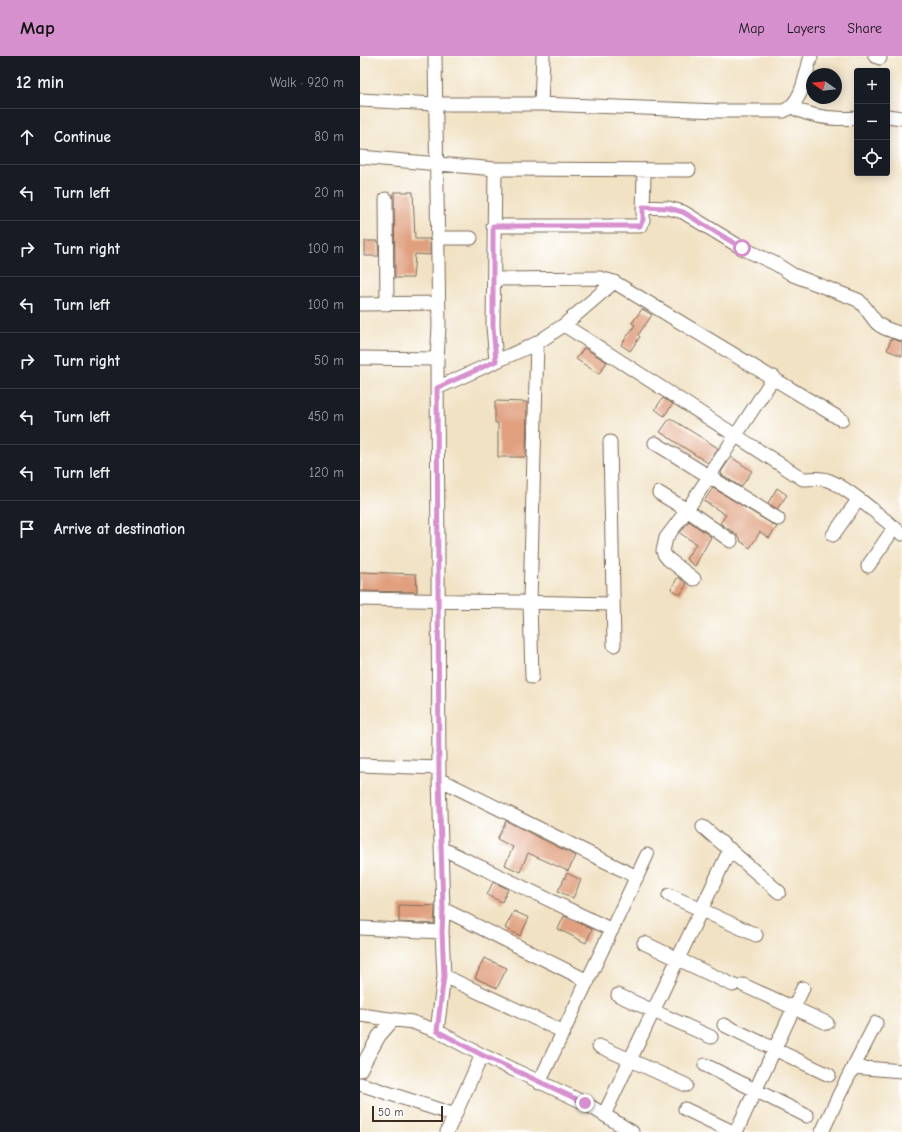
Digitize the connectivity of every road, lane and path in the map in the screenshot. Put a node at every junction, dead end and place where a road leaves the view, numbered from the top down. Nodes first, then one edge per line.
1 (435, 56) edge
2 (543, 56) edge
3 (810, 56) edge
4 (360, 100) edge
5 (435, 104) junction
6 (541, 104) junction
7 (792, 107) junction
8 (890, 116) edge
9 (854, 118) edge
10 (902, 118) edge
11 (360, 157) edge
12 (435, 164) junction
13 (495, 169) junction
14 (689, 170) dead end
15 (644, 171) junction
16 (386, 199) dead end
17 (643, 207) junction
18 (493, 226) junction
19 (437, 238) junction
20 (471, 238) dead end
21 (494, 279) junction
22 (614, 282) junction
23 (438, 303) junction
24 (360, 304) edge
25 (387, 304) junction
26 (564, 325) junction
27 (902, 334) edge
28 (537, 343) junction
29 (360, 358) edge
30 (437, 359) junction
31 (496, 361) junction
32 (774, 377) junction
33 (437, 388) junction
34 (842, 420) dead end
35 (736, 435) junction
36 (610, 442) dead end
37 (655, 443) dead end
38 (709, 475) junction
39 (659, 493) dead end
40 (858, 500) junction
41 (687, 510) junction
42 (778, 519) dead end
43 (898, 531) edge
44 (832, 535) dead end
45 (731, 541) dead end
46 (868, 566) dead end
47 (694, 580) dead end
48 (360, 600) edge
49 (439, 601) junction
50 (530, 602) junction
51 (612, 604) junction
52 (614, 645) dead end
53 (532, 677) dead end
54 (360, 765) edge
55 (439, 774) junction
56 (703, 827) dead end
57 (441, 848) junction
58 (730, 850) junction
59 (647, 855) dead end
60 (637, 877) junction
61 (779, 892) dead end
62 (669, 895) dead end
63 (443, 909) junction
64 (701, 909) junction
65 (360, 928) edge
66 (612, 930) junction
67 (442, 932) junction
68 (756, 935) dead end
69 (644, 943) dead end
70 (678, 959) junction
71 (444, 976) junction
72 (588, 981) junction
73 (803, 988) dead end
74 (618, 996) dead end
75 (794, 1008) junction
76 (653, 1011) junction
77 (360, 1015) edge
78 (393, 1020) junction
79 (827, 1023) dead end
80 (876, 1023) dead end
81 (724, 1024) dead end
82 (437, 1031) junction
83 (564, 1032) junction
84 (711, 1037) dead end
85 (599, 1046) dead end
86 (775, 1049) junction
87 (482, 1055) junction
88 (629, 1060) junction
89 (706, 1066) dead end
90 (853, 1067) junction
91 (360, 1070) edge
92 (902, 1071) edge
93 (828, 1075) dead end
94 (539, 1083) junction
95 (360, 1084) edge
96 (686, 1085) dead end
97 (756, 1090) junction
98 (686, 1109) dead end
99 (455, 1115) junction
100 (604, 1115) junction
101 (808, 1116) dead end
102 (447, 1132) edge
103 (632, 1132) edge
104 (735, 1132) edge
105 (822, 1132) edge

1 - 5 street
2 - 6 street
3 - 7 street
4 - 5 street
5 - 6 street
5 - 12 street
6 - 7 street
7 - 9 street
8 - 10 street
11 - 12 street
12 - 13 street
12 - 19 street
13 - 15 street
13 - 18 street
14 - 15 street
15 - 17 street
16 - 25 street
17 - 18 street
17 - 27 street
18 - 21 street
19 - 20 street
19 - 23 street
21 - 22 street
21 - 31 street
22 - 26 street
22 - 32 street
23 - 25 street
23 - 30 street
24 - 25 street
26 - 28 street
26 - 35 street
28 - 31 street
28 - 50 street
29 - 30 street
30 - 33 street
31 - 33 street
32 - 34 street
32 - 35 street
33 - 49 street
35 - 38 street
35 - 40 street
36 - 51 street
37 - 38 street
38 - 41 street
38 - 42 street
39 - 41 street
40 - 43 street
40 - 44 street
41 - 45 street
41 - 47 street
43 - 46 street
48 - 49 street
49 - 50 street
49 - 55 street
50 - 51 street
50 - 53 street
51 - 52 street
54 - 55 street
55 - 57 street
55 - 60 street
56 - 58 street
57 - 63 street
57 - 66 street
58 - 61 street
58 - 64 street
59 - 60 street
60 - 66 street
62 - 64 street
63 - 67 street
63 - 72 street
64 - 68 street
64 - 70 street
65 - 67 street
66 - 72 street
67 - 71 street
69 - 70 street
70 - 75 street
70 - 76 street
71 - 82 street
71 - 83 street
72 - 83 street
73 - 75 street
74 - 76 street
75 - 79 street
75 - 86 street
76 - 84 street
76 - 88 street
77 - 78 street
78 - 82 street
78 - 91 street
80 - 90 street
81 - 86 street
82 - 87 street
83 - 94 street
85 - 88 street
86 - 93 street
86 - 97 street
87 - 94 street
87 - 99 street
88 - 96 street
88 - 100 street
89 - 97 street
90 - 92 street
90 - 105 street
94 - 100 street
95 - 99 street
97 - 101 street
97 - 104 street
98 - 104 street
99 - 102 street
100 - 103 street

